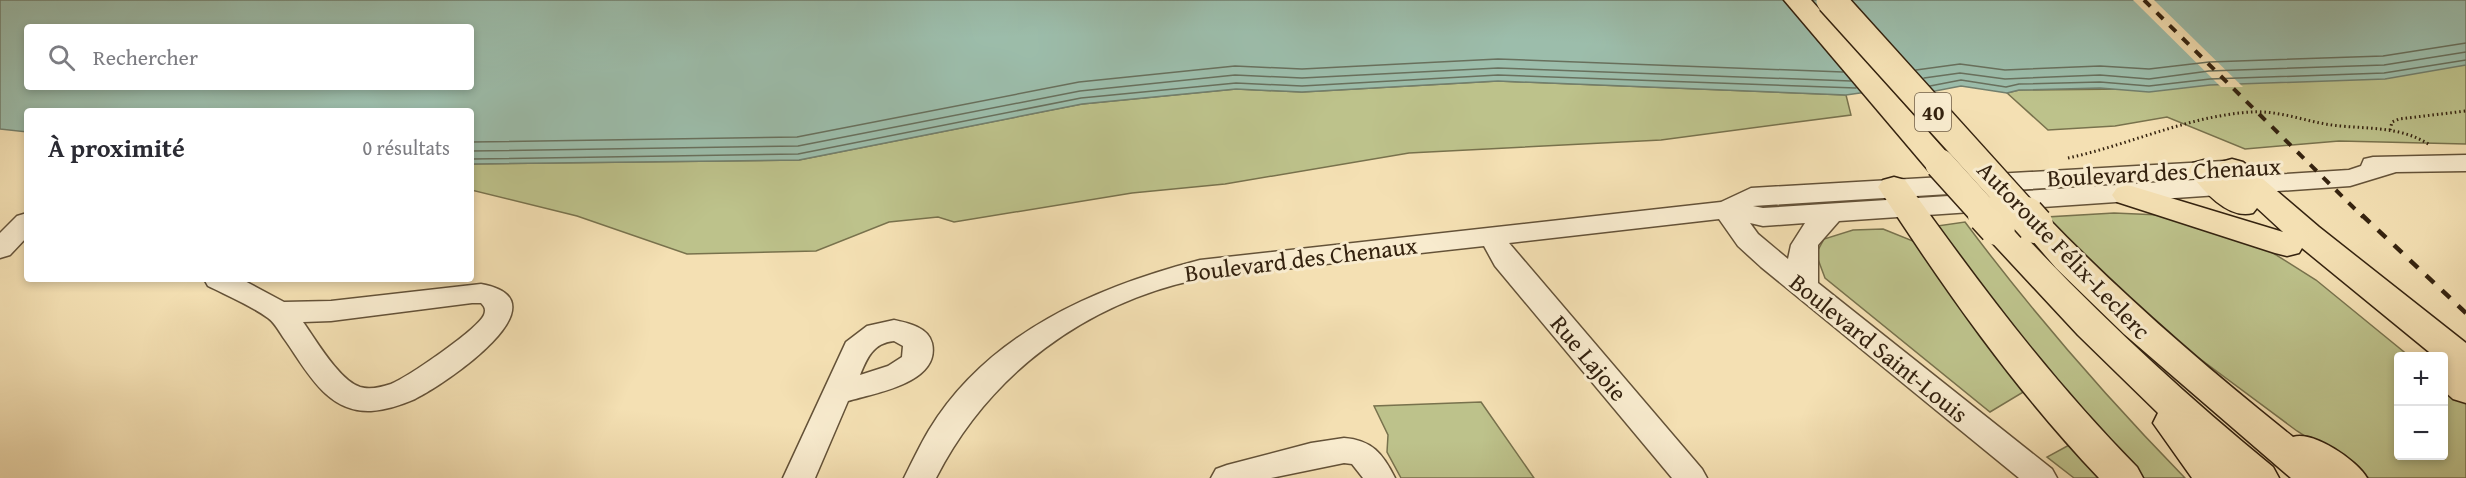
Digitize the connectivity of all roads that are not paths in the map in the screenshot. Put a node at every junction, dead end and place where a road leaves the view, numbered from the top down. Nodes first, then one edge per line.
1 (1797, 0) edge
2 (1831, 0) edge
3 (2466, 163) edge
4 (2226, 178) junction
5 (2128, 195) junction
6 (1901, 198) junction
7 (1725, 210) junction
8 (1832, 212) junction
9 (18, 221) edge
10 (1491, 236) junction
11 (2287, 245) junction
12 (0, 249) edge
13 (224, 282) edge
14 (1804, 288) junction
15 (280, 312) junction
16 (2419, 352) edge
17 (2124, 362) junction
18 (2466, 363) edge
19 (2448, 374) edge
20 (2205, 386) junction
21 (2466, 389) edge
22 (838, 393) dead end
23 (799, 478) edge
24 (920, 478) edge
25 (1227, 478) edge
26 (1379, 478) edge
27 (1691, 478) edge
28 (2041, 478) edge
29 (2123, 478) edge
30 (2214, 478) edge
31 (2259, 478) edge
32 (2318, 478) edge
33 (2347, 478) edge

1 - 17 highway, Autoroute Félix-Leclerc / 40, bridge
2 - 20 highway, Autoroute Félix-Leclerc / 40, bridge
3 - 4 street, Boulevard des Chenaux
4 - 5 street, Boulevard des Chenaux
4 - 6 street, Boulevard des Chenaux
4 - 11 highway
4 - 18 highway
5 - 6 street, Boulevard des Chenaux
5 - 11 highway
6 - 7 street, Boulevard des Chenaux
6 - 8 street, Boulevard des Chenaux
6 - 29 highway
7 - 8 street, Boulevard des Chenaux
7 - 10 street, Boulevard des Chenaux
7 - 14 street, Boulevard Saint-Louis
8 - 14 street
9 - 12 street
10 - 24 street, Boulevard des Chenaux
10 - 27 street, Rue Lajoie
11 - 16 highway
13 - 15 street
14 - 28 street, Boulevard Saint-Louis
15 - 15 street
17 - 30 highway
17 - 31 highway, Autoroute Félix-Leclerc / 40
19 - 21 highway
20 - 32 highway, Autoroute Félix-Leclerc / 40
20 - 33 highway
22 - 23 street
25 - 26 street

